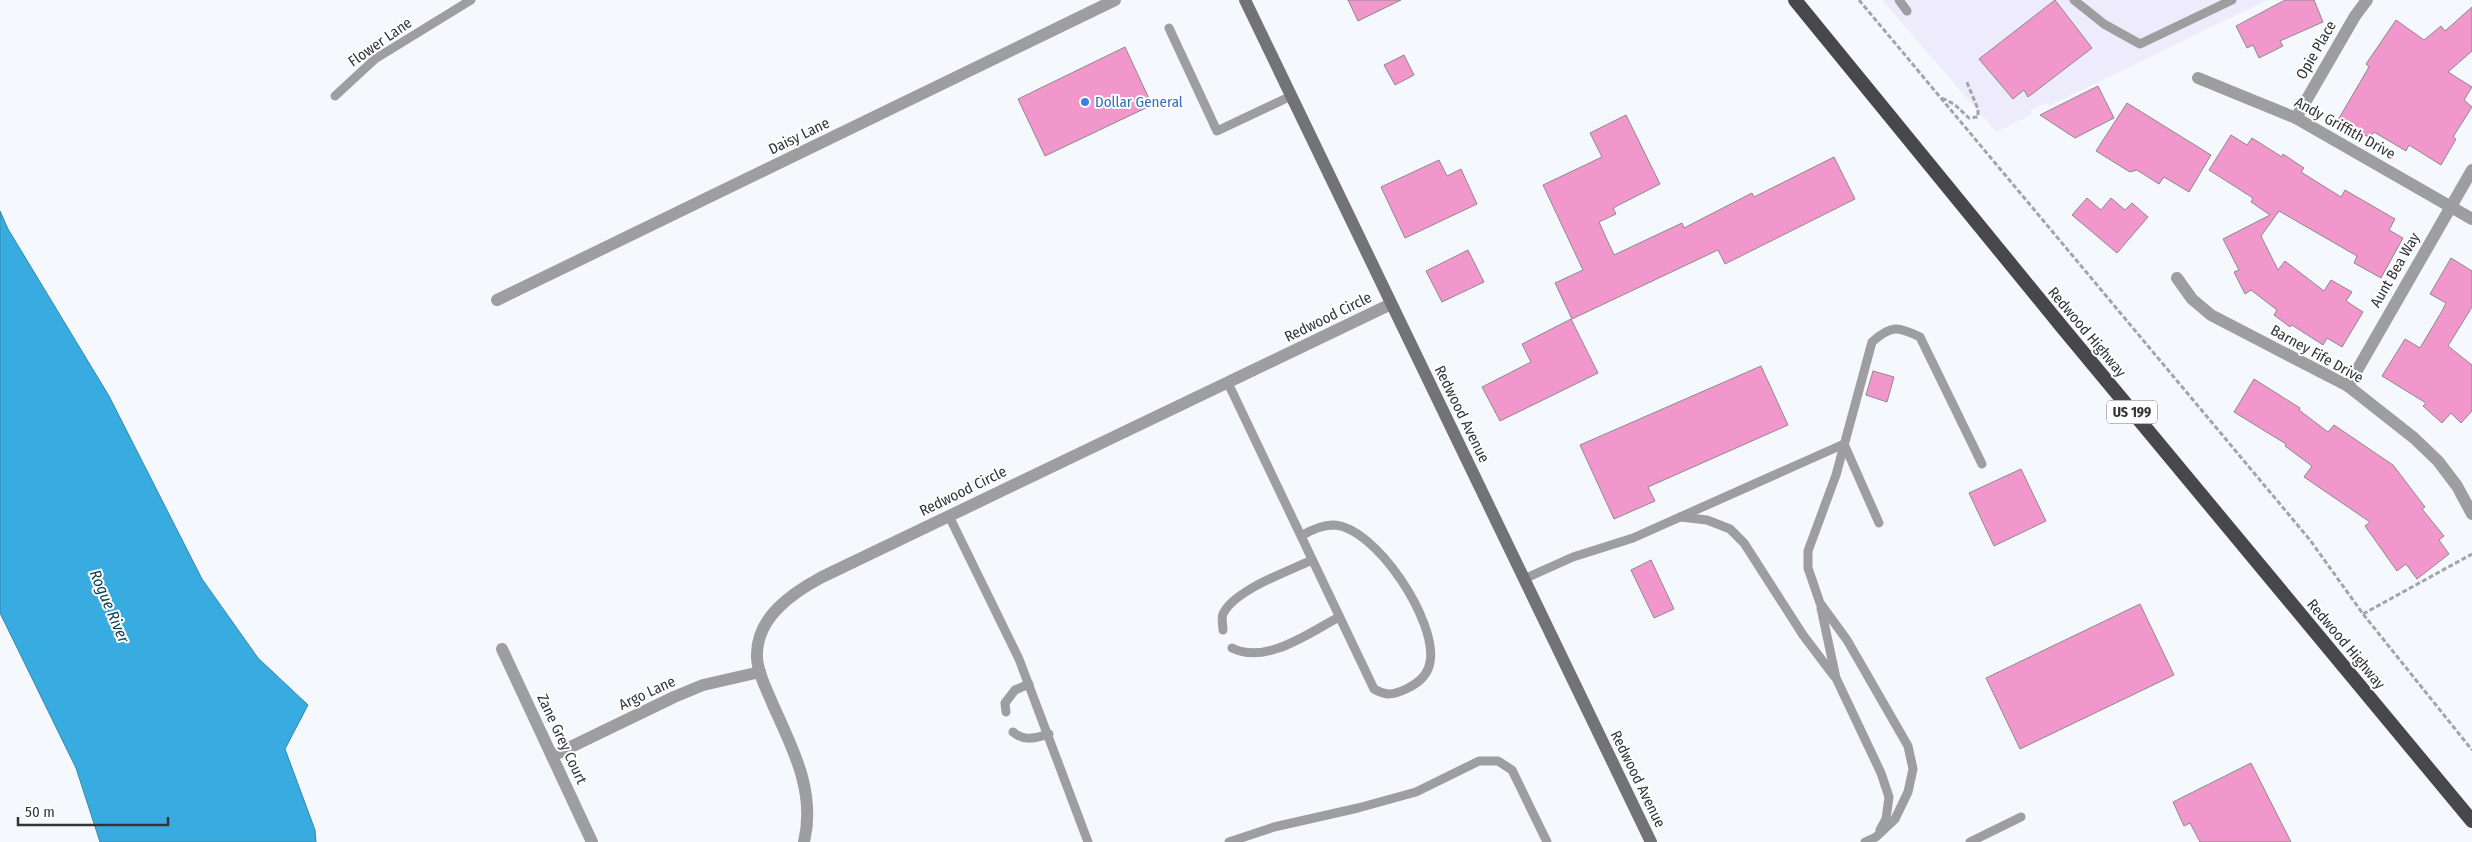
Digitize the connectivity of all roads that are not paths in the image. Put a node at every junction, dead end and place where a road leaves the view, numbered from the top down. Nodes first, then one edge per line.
1 (471, 0) edge
2 (1115, 0) edge
3 (1245, 0) edge
4 (1795, 0) edge
5 (1899, 0) edge
6 (2074, 0) edge
7 (2232, 0) edge
8 (2367, 0) edge
9 (1907, 11) dead end
10 (1169, 28) dead end
11 (2198, 78) dead end
12 (335, 96) dead end
13 (1291, 96) junction
14 (2296, 118) junction
15 (2472, 170) edge
16 (2450, 206) junction
17 (2472, 219) edge
18 (2177, 278) dead end
19 (497, 300) dead end
20 (1391, 304) junction
21 (1228, 383) junction
22 (2348, 386) junction
23 (1844, 444) junction
24 (1982, 464) dead end
25 (2472, 514) edge
26 (949, 516) junction
27 (1680, 517) junction
28 (1879, 523) dead end
29 (1301, 536) junction
30 (1312, 560) junction
31 (1524, 579) junction
32 (1820, 603) junction
33 (1339, 617) junction
34 (1223, 630) dead end
35 (1232, 648) dead end
36 (502, 649) dead end
37 (760, 672) junction
38 (1836, 678) junction
39 (1029, 684) junction
40 (1006, 712) dead end
41 (1013, 732) dead end
42 (1049, 734) junction
43 (552, 756) junction
44 (2021, 817) dead end
45 (2472, 821) edge
46 (1876, 837) junction
47 (592, 842) edge
48 (804, 842) edge
49 (1088, 842) edge
50 (1229, 842) edge
51 (1547, 842) edge
52 (1651, 842) edge
53 (1865, 842) edge
54 (1970, 842) edge

1 - 12 lane, Flower Lane
2 - 19 street, Daisy Lane
3 - 13 main road, Redwood Avenue
4 - 45 highway, Redwood Highway / US 199
5 - 9 lane
6 - 7 lane
8 - 14 street, Opie Place
10 - 13 lane
11 - 14 street, Andy Griffith Drive
13 - 20 main road, Redwood Avenue
14 - 16 street, Andy Griffith Drive
15 - 16 street, Aunt Bea Way
16 - 17 street, Andy Griffith Drive
16 - 22 street, Aunt Bea Way
18 - 22 street, Barney Fife Drive
20 - 21 street, Redwood Circle
20 - 31 main road, Redwood Avenue
21 - 26 street, Redwood Circle
21 - 29 lane
22 - 25 street, Barney Fife Drive
23 - 24 lane
23 - 27 lane
23 - 28 lane
23 - 32 lane
26 - 37 street, Redwood Circle
26 - 39 lane
27 - 31 lane
27 - 38 lane
29 - 30 lane
29 - 33 lane
30 - 33 lane
30 - 34 lane
31 - 52 main road, Redwood Avenue
32 - 38 lane
32 - 46 lane
33 - 35 lane
36 - 43 street, Zane Grey Court
37 - 43 street, Argo Lane
37 - 48 street, Redwood Circle
38 - 46 lane
39 - 40 lane
39 - 42 lane
41 - 42 lane
42 - 49 lane
43 - 47 street, Zane Grey Court
44 - 54 lane
46 - 53 lane
50 - 51 lane

